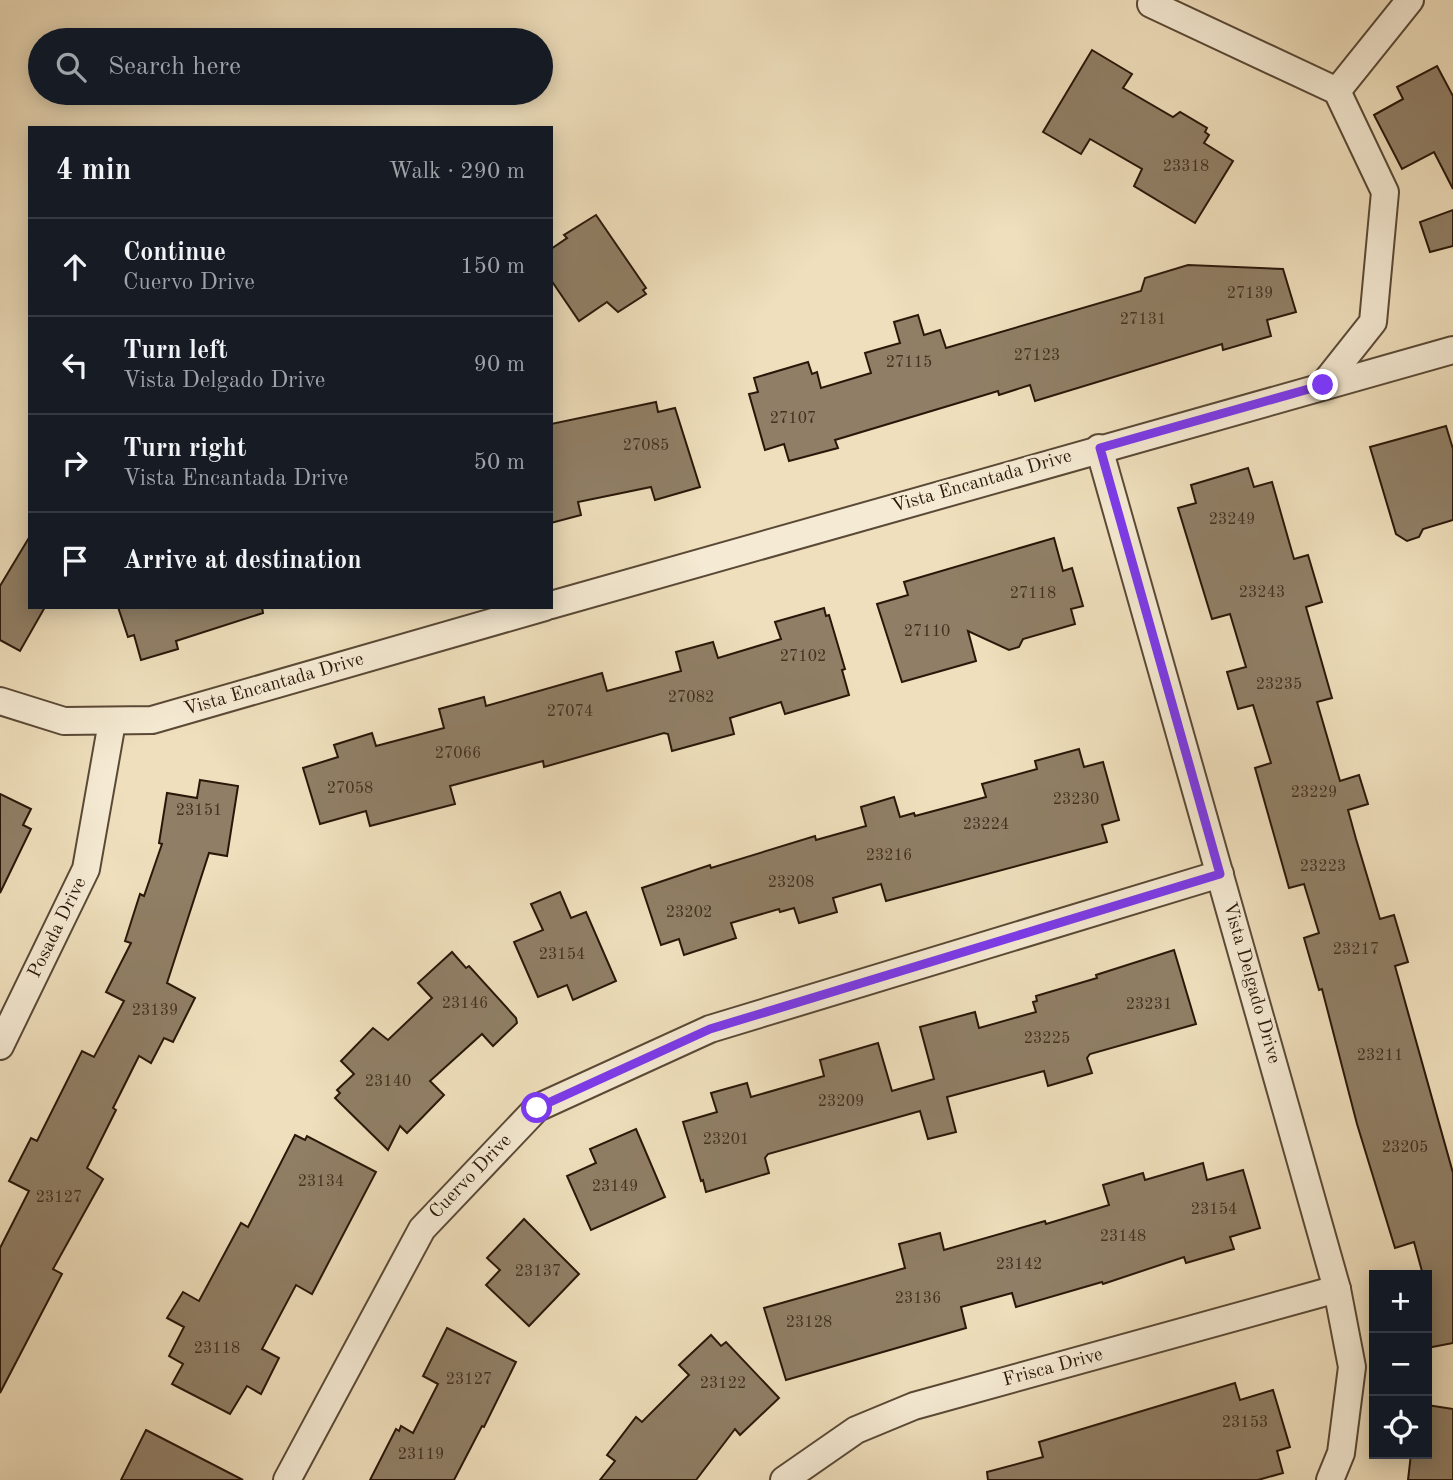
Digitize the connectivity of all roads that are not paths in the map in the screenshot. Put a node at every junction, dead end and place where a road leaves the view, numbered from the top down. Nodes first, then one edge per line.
1 (1410, 0) edge
2 (1151, 4) dead end
3 (1337, 91) junction
4 (1453, 350) edge
5 (1323, 385) junction
6 (1100, 448) junction
7 (553, 605) edge
8 (538, 609) edge
9 (0, 701) edge
10 (112, 722) junction
11 (1220, 874) junction
12 (0, 1045) edge
13 (1338, 1289) junction
14 (288, 1480) edge
15 (784, 1480) edge
16 (1330, 1480) edge

1 - 3 street
2 - 3 street
3 - 5 street
4 - 5 street, Vista Encantada Drive
5 - 6 street, Vista Encantada Drive
6 - 7 street, Vista Encantada Drive
6 - 11 street, Vista Delgado Drive
8 - 10 street, Vista Encantada Drive
9 - 10 street, Vista Encantada Drive
10 - 12 street, Posada Drive
11 - 13 street, Vista Delgado Drive
11 - 14 street, Cuervo Drive
13 - 15 street, Frisca Drive
13 - 16 street, Vista Delgado Drive

